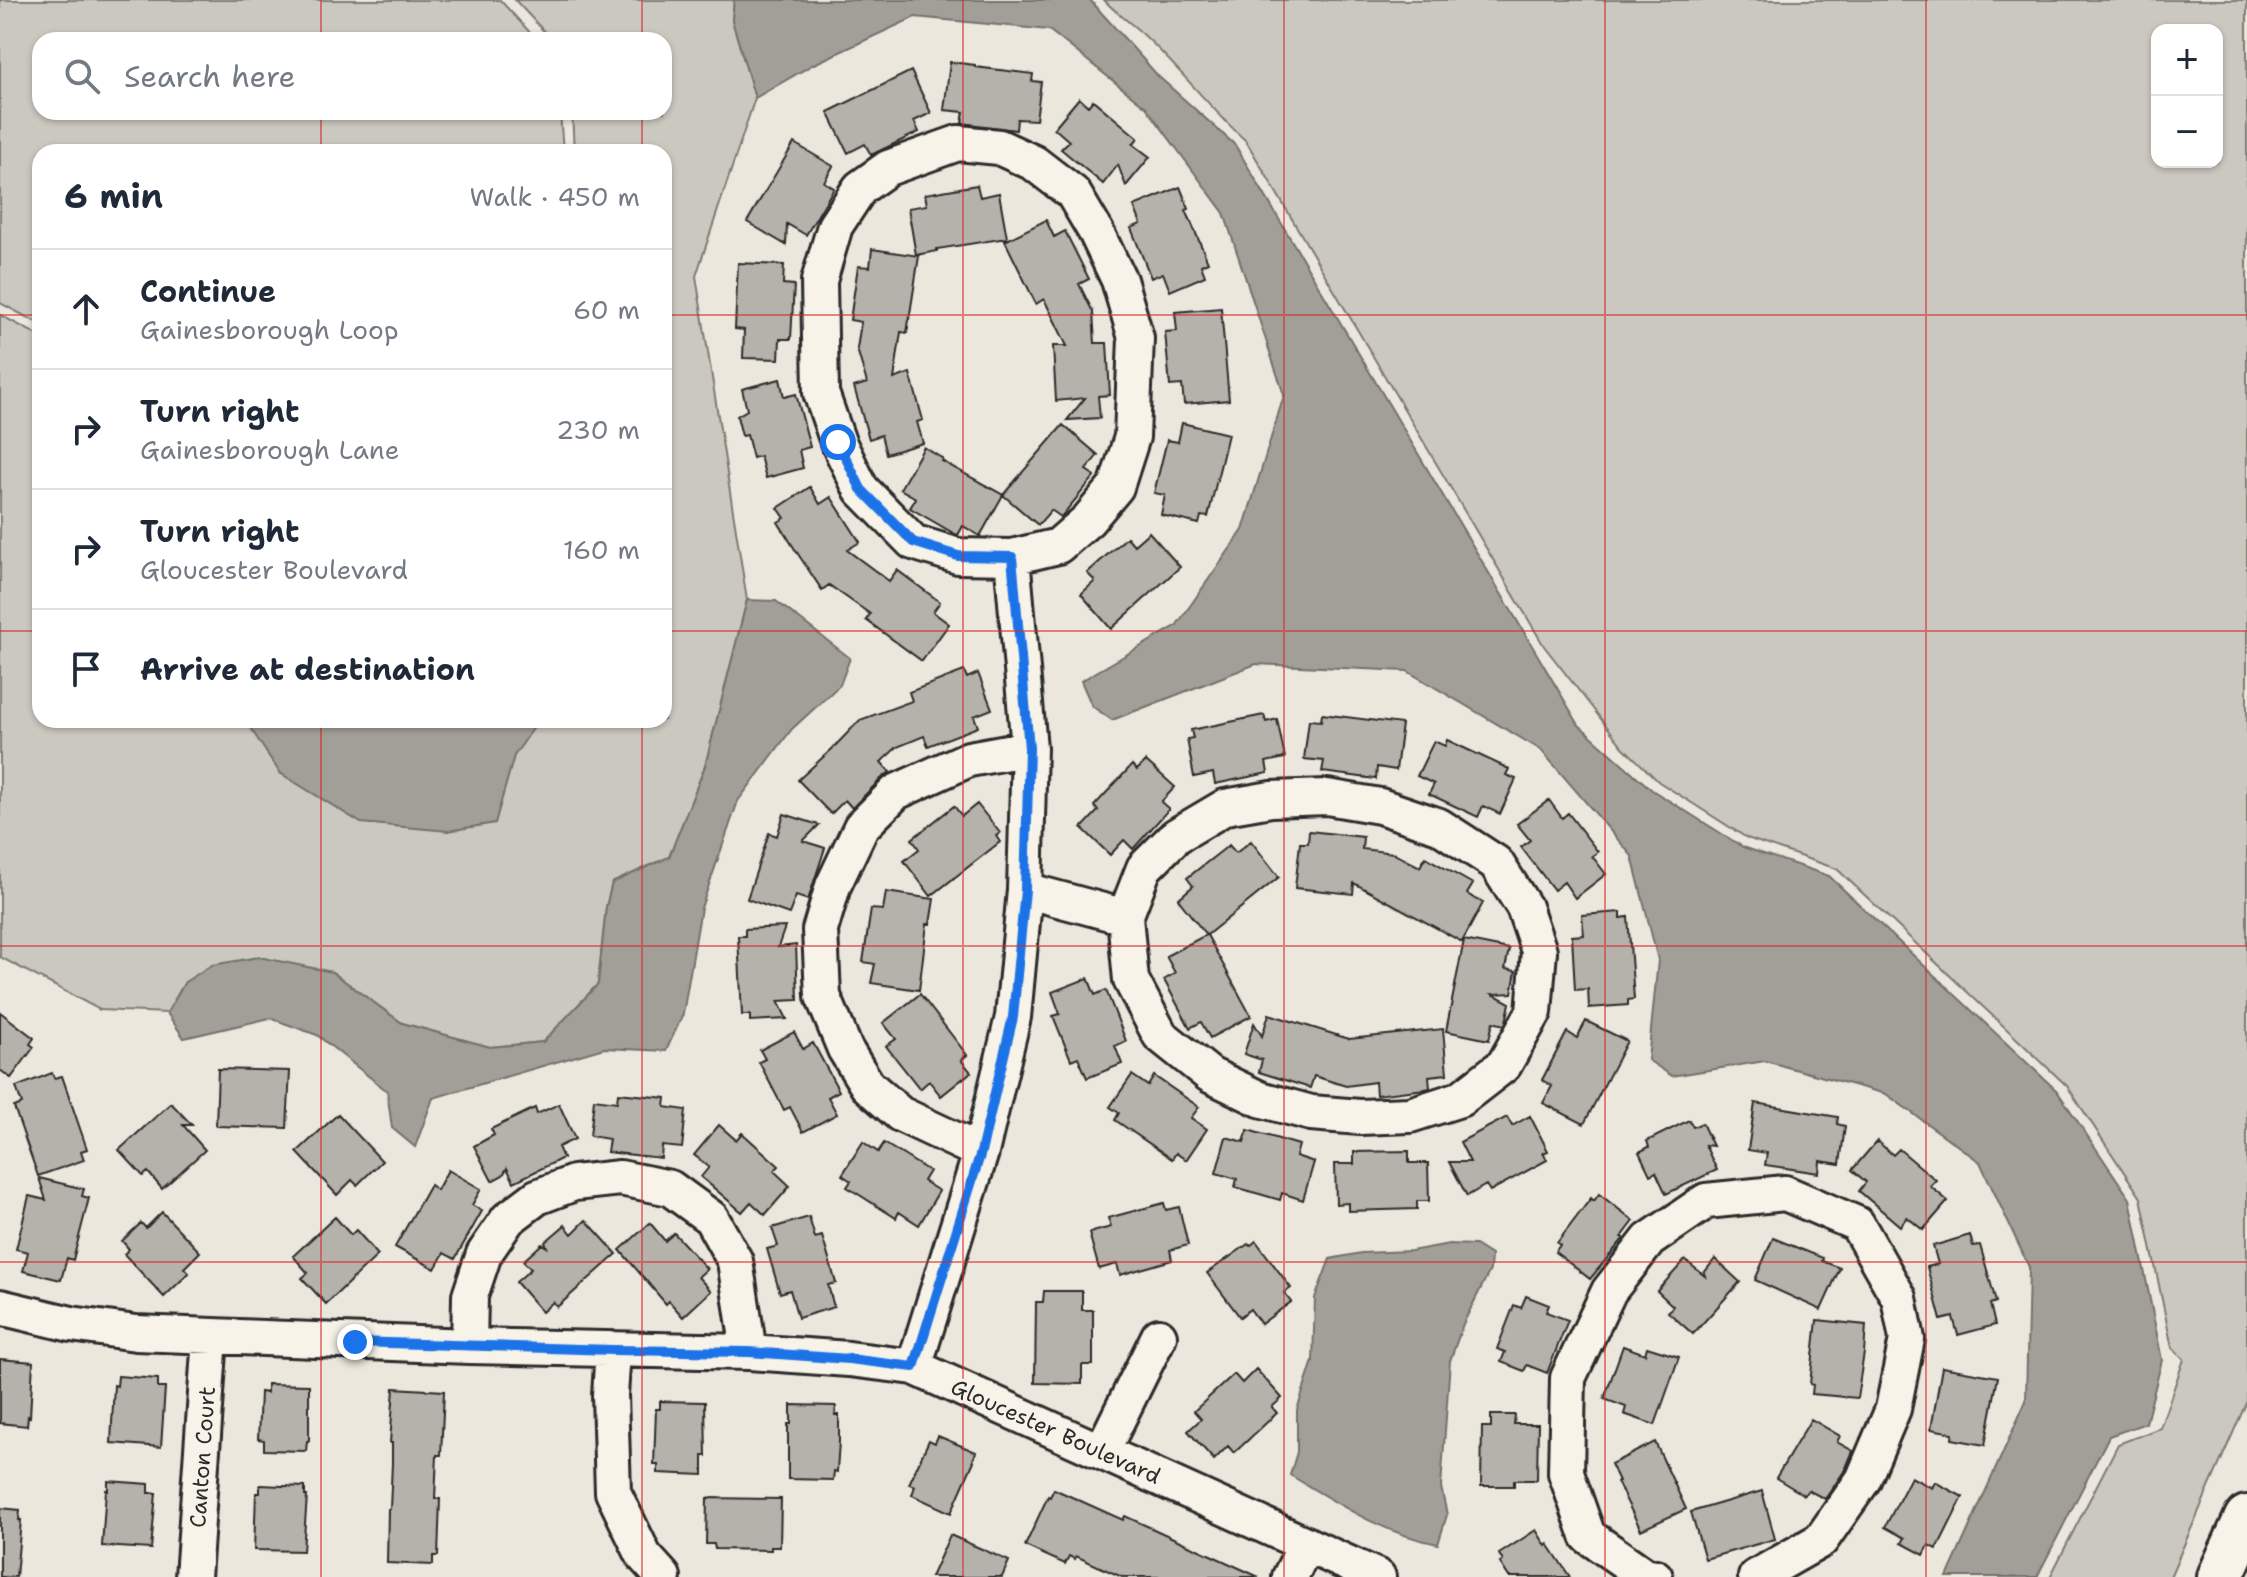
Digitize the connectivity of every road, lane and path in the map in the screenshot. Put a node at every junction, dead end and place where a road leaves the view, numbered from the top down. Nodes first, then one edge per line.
1 (1012, 557) junction
2 (1029, 748) junction
3 (1025, 890) junction
4 (1125, 917) junction
5 (981, 1152) junction
6 (0, 1307) edge
7 (1159, 1336) dead end
8 (210, 1337) junction
9 (469, 1346) junction
10 (613, 1350) junction
11 (749, 1352) junction
12 (914, 1367) junction
13 (1102, 1451) junction
14 (2247, 1518) edge
15 (1306, 1544) junction
16 (1647, 1576) edge
17 (193, 1577) edge
18 (663, 1577) edge
19 (1290, 1577) edge
20 (1378, 1577) edge
21 (1756, 1577) edge
22 (2220, 1577) edge

1 - 1 street
1 - 2 street
2 - 3 street
2 - 5 street
3 - 4 street
3 - 5 street
4 - 4 street
5 - 12 street
6 - 8 street, Gloucester Boulevard
7 - 13 street
8 - 9 street, Gloucester Boulevard
8 - 17 street, Canton Court
9 - 10 street, Gloucester Boulevard
9 - 11 street
10 - 11 street, Gloucester Boulevard
10 - 18 street
11 - 12 street, Gloucester Boulevard
12 - 13 street, Gloucester Boulevard
13 - 15 street, Gloucester Boulevard
14 - 22 main road
15 - 19 street
15 - 20 street, Gloucester Boulevard
16 - 21 street

